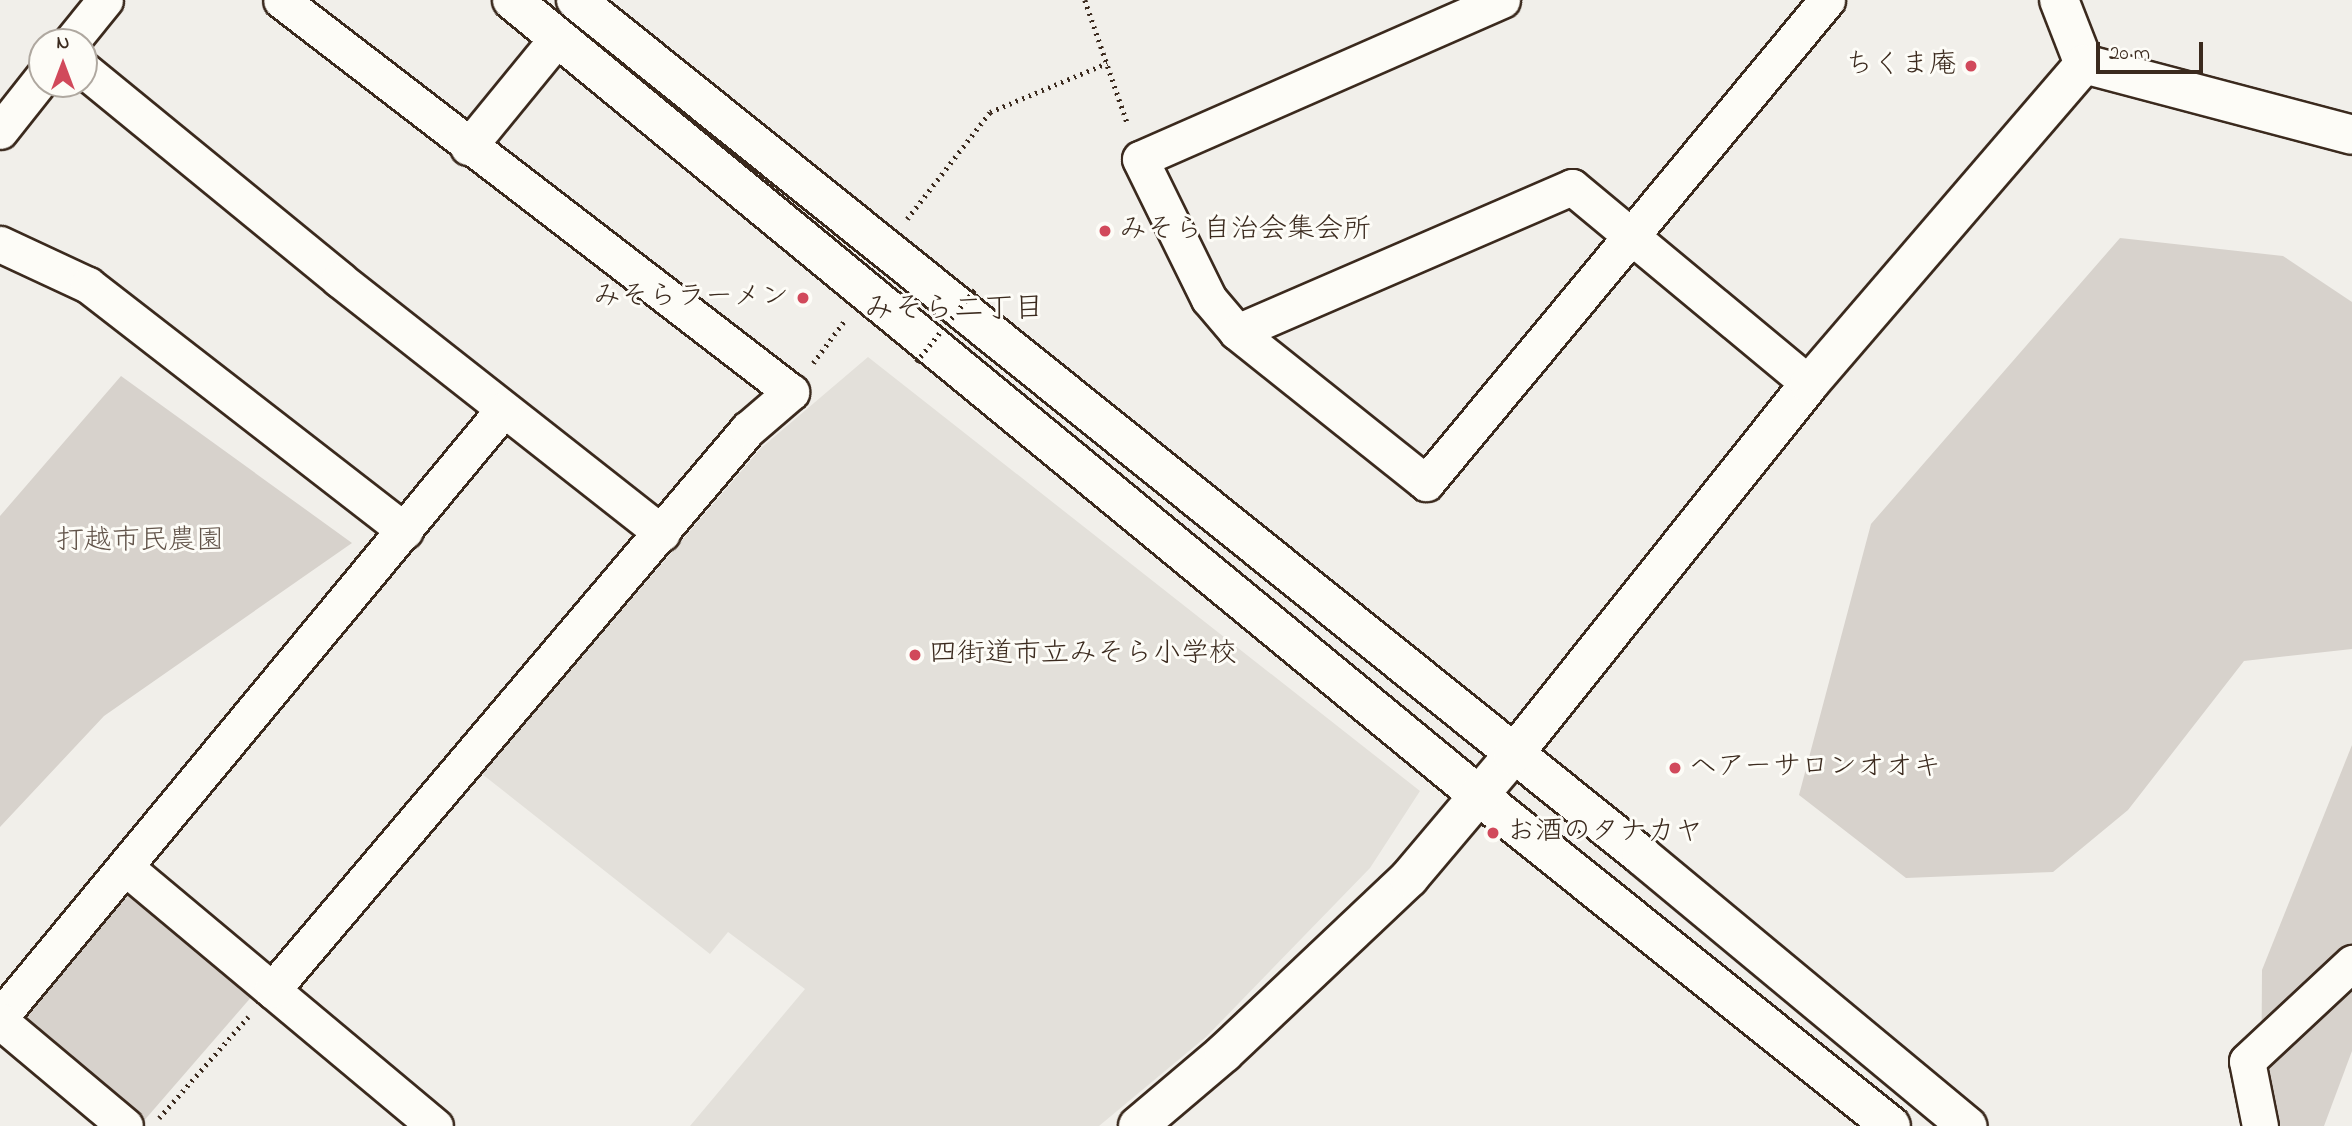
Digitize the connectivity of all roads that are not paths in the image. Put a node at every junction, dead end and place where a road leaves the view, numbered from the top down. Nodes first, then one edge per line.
1 (104, 0) edge
2 (281, 0) edge
3 (512, 0) edge
4 (576, 0) edge
5 (1502, 0) edge
6 (1827, 0) edge
7 (2059, 0) edge
8 (82, 28) edge
9 (558, 37) junction
10 (2084, 64) junction
11 (98, 81) edge
12 (28, 96) edge
13 (0, 131) edge
14 (2352, 135) edge
15 (468, 147) junction
16 (1631, 236) junction
17 (0, 244) edge
18 (1237, 332) junction
19 (1809, 384) junction
20 (503, 410) junction
21 (405, 531) junction
22 (662, 533) junction
23 (1513, 755) junction
24 (1478, 795) junction
25 (125, 867) junction
26 (2352, 963) edge
27 (272, 990) junction
28 (0, 1019) edge
29 (125, 1126) edge
30 (435, 1126) edge
31 (1138, 1126) edge
32 (1891, 1126) edge
33 (1967, 1126) edge
34 (2260, 1126) edge

1 - 8 street
2 - 15 street
3 - 9 street
4 - 23 street
5 - 18 street
6 - 16 street
7 - 10 street
9 - 15 street
9 - 24 street
10 - 14 street
10 - 19 street
11 - 20 street
12 - 13 street
15 - 22 street
16 - 18 street
16 - 18 street
16 - 19 street
17 - 21 street
19 - 23 street
20 - 21 street
20 - 22 street
21 - 25 street
22 - 27 street
23 - 24 street
23 - 33 street
24 - 31 street
24 - 32 street
25 - 27 street
25 - 28 street
26 - 34 street
27 - 30 street
28 - 29 street

